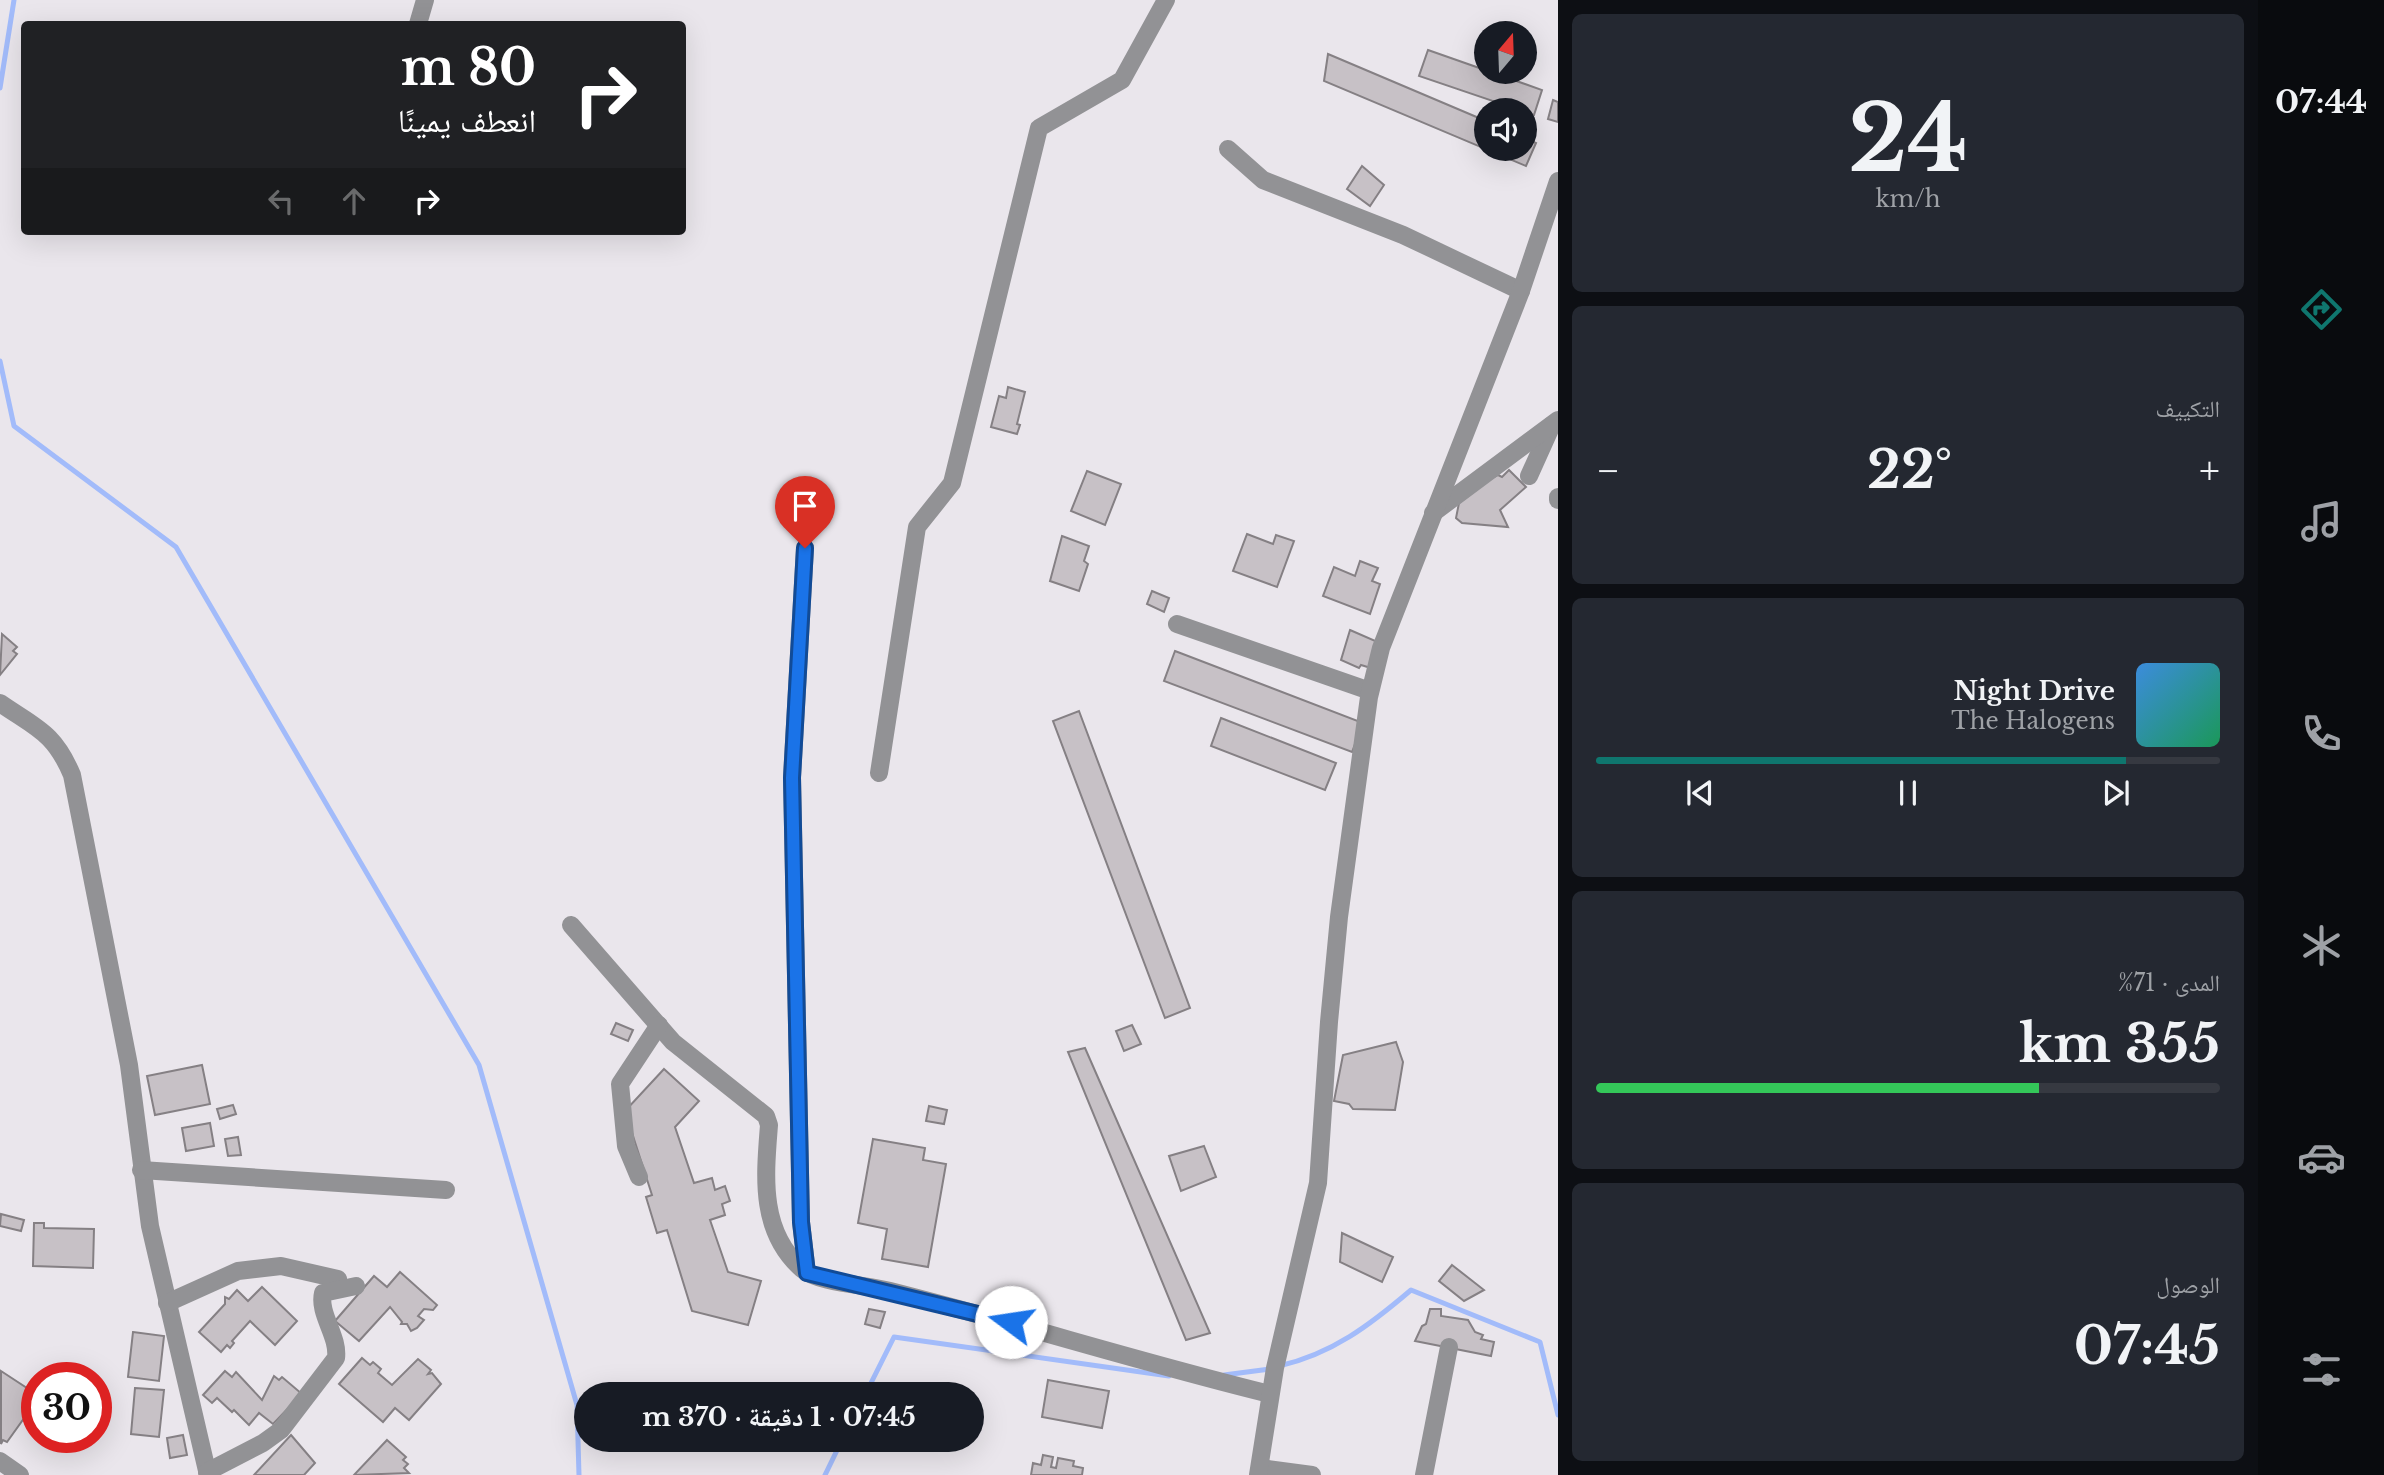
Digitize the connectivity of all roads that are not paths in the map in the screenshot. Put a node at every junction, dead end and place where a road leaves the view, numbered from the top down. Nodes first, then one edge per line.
1 (425, 0) edge
2 (1166, 0) edge
3 (419, 21) edge
4 (1228, 149) dead end
5 (1558, 181) edge
6 (1521, 291) junction
7 (1555, 423) edge
8 (1529, 476) dead end
9 (1433, 513) junction
10 (805, 548) dead end
11 (1177, 624) dead end
12 (1370, 691) junction
13 (0, 703) edge
14 (878, 774) dead end
15 (571, 925) dead end
16 (659, 1025) junction
17 (141, 1170) junction
18 (639, 1177) dead end
19 (446, 1190) dead end
20 (807, 1273) junction
21 (338, 1279) dead end
22 (356, 1286) dead end
23 (167, 1303) junction
24 (1450, 1347) dead end
25 (1271, 1388) junction
26 (0, 1461) edge
27 (1259, 1471) edge
28 (207, 1473) edge
29 (20, 1475) edge
30 (1312, 1475) edge
31 (1424, 1475) edge

1 - 3 street
2 - 14 street
4 - 6 street
5 - 6 street
6 - 9 street
7 - 8 street
7 - 9 street
9 - 12 street
10 - 20 street
11 - 12 street
12 - 25 street
13 - 17 street
15 - 16 street
16 - 18 street
16 - 20 street
17 - 19 street
17 - 23 street
20 - 25 street
21 - 23 street
22 - 28 street
23 - 28 street
24 - 31 street
25 - 27 street
26 - 29 street
27 - 30 street

